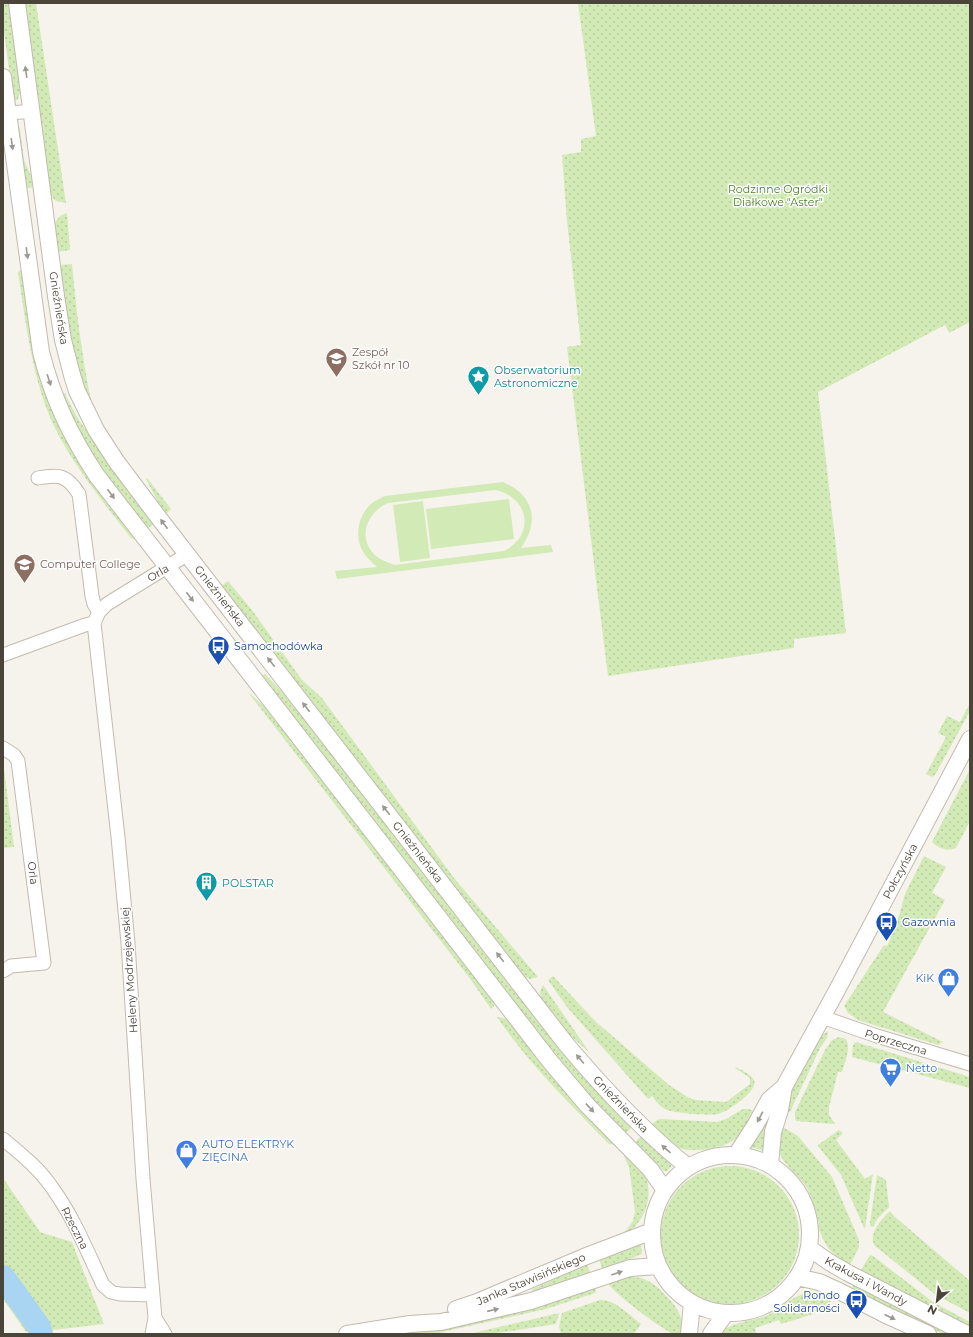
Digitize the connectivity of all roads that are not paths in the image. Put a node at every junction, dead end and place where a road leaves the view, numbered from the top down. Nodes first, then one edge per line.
1 (17, 3) edge
2 (3, 77) edge
3 (31, 111) junction
4 (6, 114) edge
5 (38, 478) dead end
6 (188, 554) junction
7 (167, 567) junction
8 (96, 617) junction
9 (3, 655) edge
10 (970, 739) edge
11 (3, 748) edge
12 (3, 971) edge
13 (822, 1017) junction
14 (970, 1064) edge
15 (784, 1087) junction
16 (3, 1139) edge
17 (736, 1155) junction
18 (770, 1165) junction
19 (688, 1168) junction
20 (665, 1190) junction
21 (652, 1231) junction
22 (809, 1248) junction
23 (658, 1266) junction
24 (797, 1278) junction
25 (152, 1295) junction
26 (692, 1303) junction
27 (726, 1313) junction
28 (155, 1318) junction
29 (410, 1324) junction
30 (152, 1334) edge
31 (165, 1334) edge
32 (347, 1334) edge
33 (688, 1334) edge
34 (711, 1334) edge
35 (928, 1334) edge
36 (967, 1334) edge

3 -> 1 street, Gnieźnieńska
2 - 4 street
3 - 4 street
6 -> 3 street, Gnieźnieńska
4 -> 7 street
5 - 8 street, Heleny Modrzejewskiej
6 - 7 street, Orla
19 -> 6 street, Gnieźnieńska
7 - 8 street, Orla
7 -> 20 street
8 - 9 street, Orla
8 - 25 street, Heleny Modrzejewskiej
10 - 13 street, Połczyńska
11 - 12 street, Orla
13 - 14 street, Poprzeczna
13 - 15 street, Połczyńska
15 -> 17 street, Połczyńska
15 - 18 street, Połczyńska
16 - 25 street, Rzeczna
17 - 18 street
17 - 19 street
18 - 22 street
19 - 20 street
20 - 21 street
21 - 23 street
21 - 29 street, Janka Stawisińskiego
22 - 24 street
22 - 36 street, Krakusa i Wandy
23 - 26 street
29 -> 23 street, Janka Stawisińskiego
24 - 27 street
24 -> 35 street, Krakusa i Wandy
25 - 28 street, Heleny Modrzejewskiej
26 - 27 street
26 - 33 street
27 - 34 street
28 - 30 street, Heleny Modrzejewskiej
28 - 31 street, Heleny Modrzejewskiej
29 - 32 street, Janka Stawisińskiego

